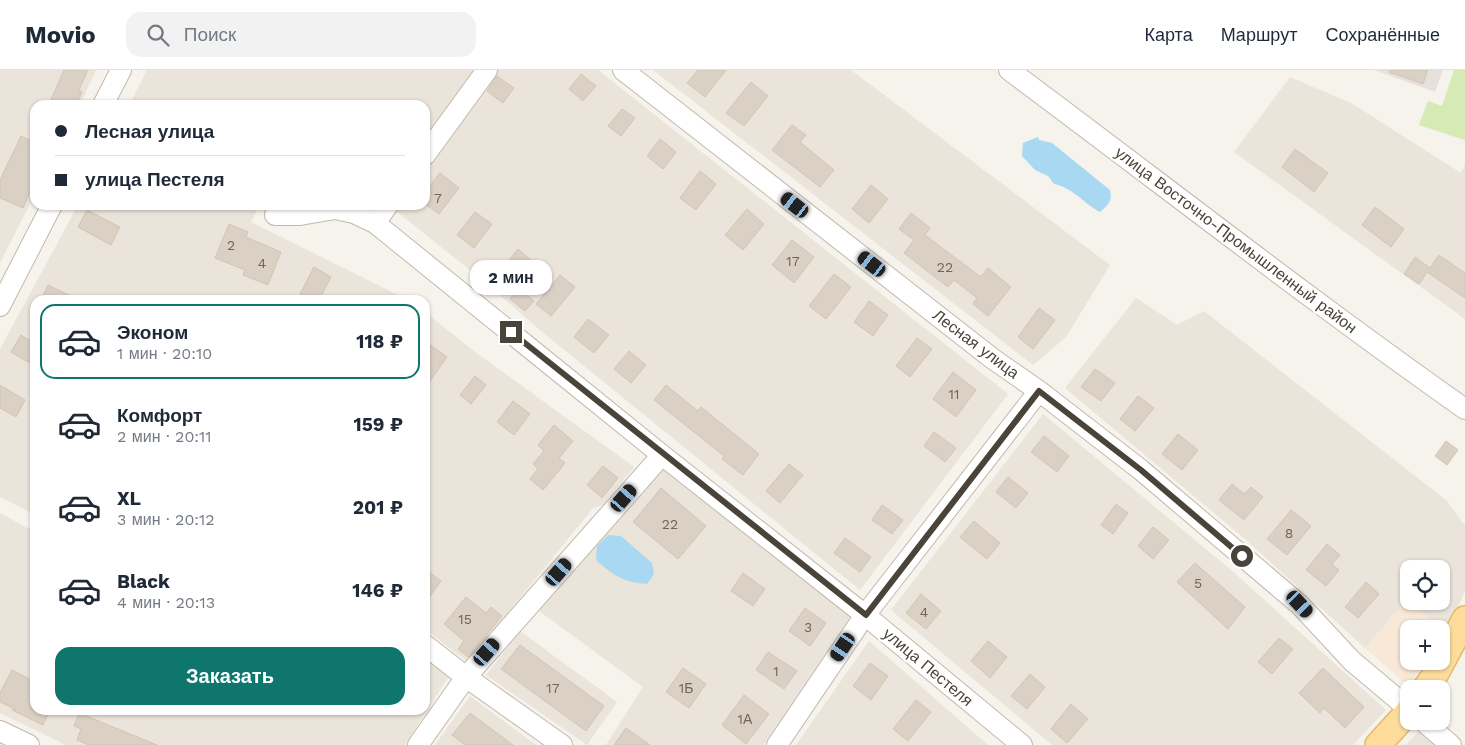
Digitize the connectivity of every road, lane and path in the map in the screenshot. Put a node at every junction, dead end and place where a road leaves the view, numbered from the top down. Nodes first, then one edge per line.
1 (121, 70) edge
2 (487, 70) edge
3 (623, 70) edge
4 (1009, 70) edge
5 (106, 100) edge
6 (430, 148) edge
7 (49, 210) edge
8 (330, 210) edge
9 (340, 210) edge
10 (384, 210) edge
11 (275, 215) dead end
12 (375, 223) junction
13 (0, 306) edge
14 (1039, 391) junction
15 (1465, 409) edge
16 (662, 454) junction
17 (866, 615) junction
18 (1465, 619) edge
19 (430, 649) edge
20 (466, 677) junction
21 (1431, 680) edge
22 (1400, 702) edge
23 (1400, 720) edge
24 (1434, 730) edge
25 (0, 731) edge
26 (29, 745) edge
27 (418, 745) edge
28 (562, 745) edge
29 (777, 745) edge
30 (1022, 745) edge
31 (1378, 745) edge
32 (1451, 745) edge

1 - 5 street
2 - 6 street
3 - 14 street, Лесная улица
4 - 15 street, улица Восточно-Промышленный район
7 - 13 street
8 - 11 street, улица Пестеля
9 - 12 street, улица Пестеля
10 - 12 street
12 - 16 street, улица Пестеля
14 - 17 street
14 - 22 street, Лесная улица
16 - 17 street, улица Пестеля
16 - 20 street
17 - 29 street
17 - 30 street, улица Пестеля
18 - 21 main road
19 - 20 street
20 - 27 street
20 - 28 street
23 - 31 main road
24 - 32 street
25 - 26 street

